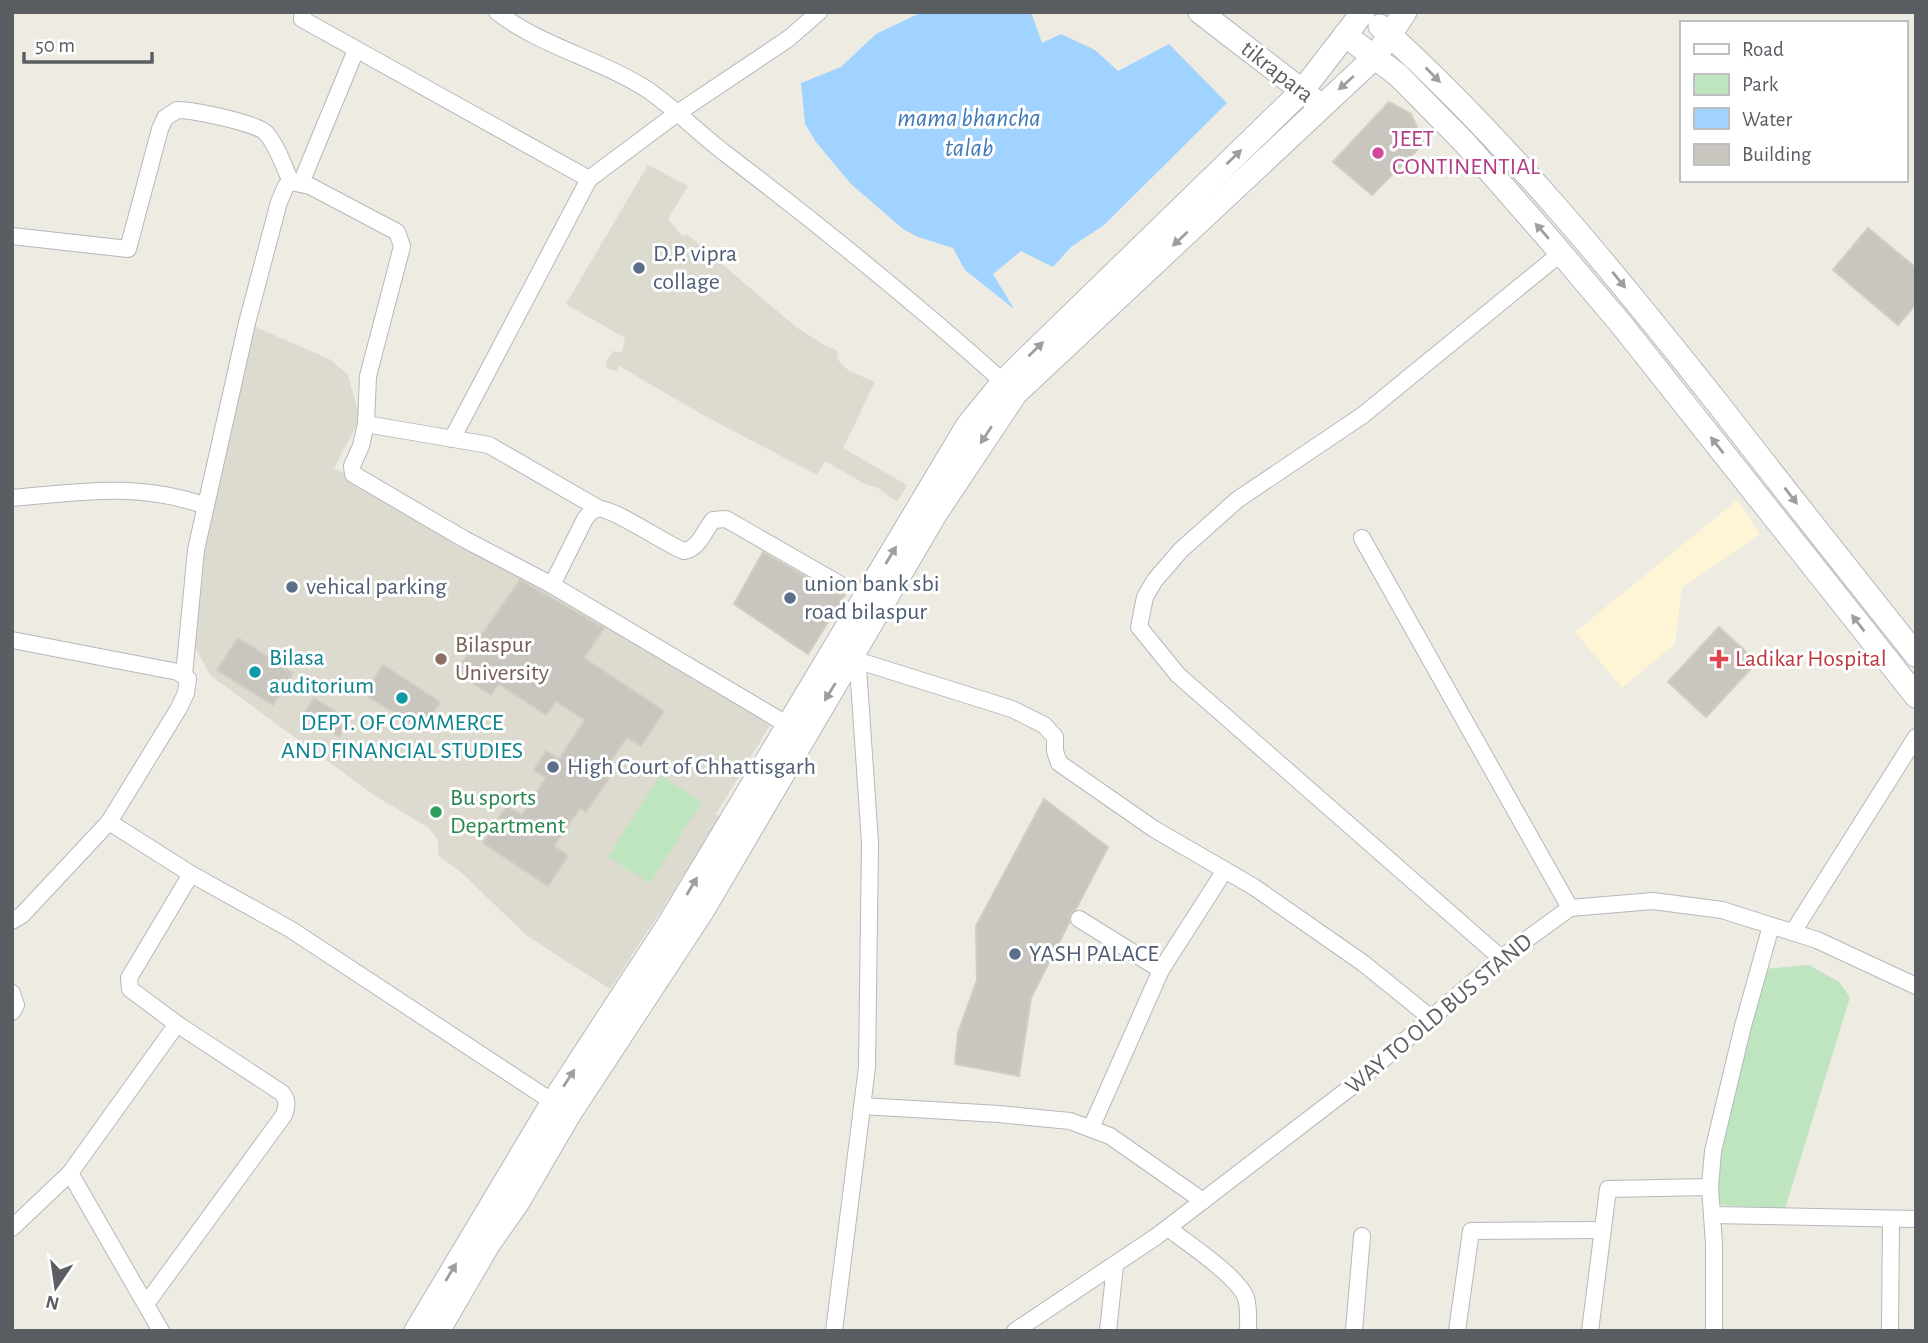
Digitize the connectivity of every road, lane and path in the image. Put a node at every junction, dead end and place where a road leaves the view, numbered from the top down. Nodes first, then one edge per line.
1 (303, 12) edge
2 (497, 12) edge
3 (819, 12) edge
4 (1200, 12) edge
5 (1364, 12) edge
6 (1405, 12) edge
7 (1345, 35) junction
8 (1390, 35) junction
9 (356, 50) junction
10 (1375, 57) junction
11 (1302, 91) junction
12 (1321, 106) junction
13 (676, 114) junction
14 (589, 179) junction
15 (296, 183) junction
16 (12, 236) edge
17 (1561, 253) junction
18 (1009, 388) junction
19 (366, 424) junction
20 (452, 439) junction
21 (12, 498) edge
22 (206, 506) junction
23 (598, 509) junction
24 (1362, 538) dead end
25 (841, 584) dead end
26 (552, 585) junction
27 (12, 640) edge
28 (858, 655) junction
29 (1916, 655) edge
30 (184, 675) junction
31 (1916, 696) edge
32 (788, 725) junction
33 (1916, 737) edge
34 (109, 822) junction
35 (1225, 870) junction
36 (191, 874) junction
37 (1570, 908) junction
38 (1079, 919) dead end
39 (12, 920) edge
40 (1771, 926) junction
41 (1793, 932) junction
42 (1501, 958) junction
43 (1161, 970) junction
44 (1916, 986) edge
45 (12, 993) edge
46 (12, 1012) edge
47 (1432, 1018) junction
48 (177, 1024) junction
49 (862, 1105) junction
50 (561, 1107) junction
51 (1091, 1128) junction
52 (70, 1173) junction
53 (1710, 1187) junction
54 (1203, 1201) junction
55 (1712, 1215) junction
56 (1891, 1219) junction
57 (1916, 1219) edge
58 (12, 1228) edge
59 (1168, 1228) junction
60 (1602, 1230) junction
61 (1362, 1236) dead end
62 (1115, 1266) junction
63 (146, 1304) junction
64 (161, 1331) edge
65 (416, 1331) edge
66 (438, 1331) edge
67 (834, 1331) edge
68 (1015, 1331) edge
69 (1108, 1331) edge
70 (1248, 1331) edge
71 (1354, 1331) edge
72 (1457, 1331) edge
73 (1590, 1331) edge
74 (1714, 1331) edge
75 (1890, 1331) edge

1 - 9 street
2 - 13 street
3 - 13 street
4 - 11 main road, tikrapara
5 - 7 main road
5 - 8 main road
6 - 8 main road
7 - 10 main road
7 - 11 main road
8 - 10 main road
8 -> 29 main road
9 - 14 street
9 - 15 street
10 -> 12 main road
17 -> 10 main road
11 - 12 main road, tikrapara
18 -> 11 main road
12 -> 18 main road
13 - 14 street
13 - 18 street
14 - 20 street
15 - 16 street
15 - 19 street
15 - 22 street
31 -> 17 main road
17 - 42 street
18 -> 28 main road
32 -> 18 main road
19 - 20 street
19 - 26 street
20 - 23 street
21 - 22 street
22 - 30 street
23 - 25 street
23 - 26 street
24 - 37 street
26 - 32 street
27 - 30 street
28 - 35 street
28 - 49 street
28 -> 50 main road
30 - 34 street
50 -> 32 main road
33 - 41 street
34 - 36 street
34 - 39 street
35 - 43 street
35 - 47 street
36 - 48 street
36 - 50 street
37 - 40 street
37 - 42 street, WAY TO OLD BUS STAND
38 - 43 street
40 - 41 street
40 - 53 street
41 - 44 street
42 - 47 street, WAY TO OLD BUS STAND
43 - 51 street
45 - 46 street
47 - 54 street, WAY TO OLD BUS STAND
48 - 52 street
48 - 63 street
49 - 51 street
49 - 67 street
65 -> 50 main road
50 - 66 main road
51 - 54 street
52 - 58 street
52 - 63 street
53 - 55 street
53 - 60 street
54 - 59 street, WAY TO OLD BUS STAND
55 - 56 street
55 - 74 street
56 - 57 street
56 - 75 street
59 - 62 street, WAY TO OLD BUS STAND
59 - 70 street
60 - 72 street
60 - 73 street
61 - 71 street
62 - 68 street, WAY TO OLD BUS STAND
62 - 69 street
63 - 64 street

